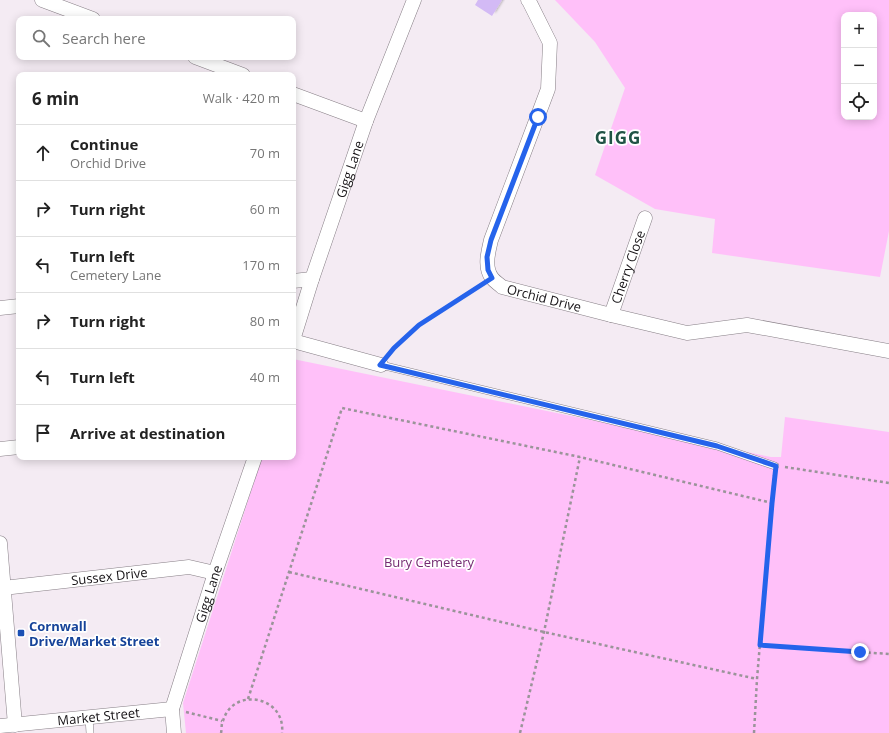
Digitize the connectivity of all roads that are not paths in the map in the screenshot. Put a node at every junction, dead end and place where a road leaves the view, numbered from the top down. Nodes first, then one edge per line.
1 (42, 0) edge
2 (414, 0) edge
3 (528, 0) edge
4 (85, 16) edge
5 (203, 60) edge
6 (235, 72) edge
7 (296, 95) edge
8 (366, 121) junction
9 (645, 218) dead end
10 (312, 279) junction
11 (296, 281) edge
12 (16, 306) edge
13 (0, 308) edge
14 (611, 315) junction
15 (296, 331) edge
16 (296, 342) edge
17 (889, 351) edge
18 (380, 365) joint
19 (16, 447) edge
20 (0, 449) edge
21 (254, 460) edge
22 (776, 466) road end
23 (0, 543) edge
24 (215, 573) junction
25 (3, 588) junction
26 (172, 709) junction
27 (89, 718) junction
28 (14, 725) junction
29 (0, 726) edge
30 (90, 733) edge
31 (174, 733) edge

1 - 4 street
2 - 8 street, Gigg Lane
3 - 14 street, Orchid Drive
5 - 6 street
7 - 8 street
8 - 10 street, Gigg Lane
9 - 14 street, Cherry Close
10 - 11 street
10 - 15 street, Gigg Lane
12 - 13 street
14 - 17 street, Orchid Drive
16 - 18 street
18 - 22 lane
19 - 20 street
21 - 24 street, Gigg Lane
23 - 25 street
24 - 25 street, Sussex Drive
24 - 26 street, Gigg Lane
25 - 28 street
26 - 27 street, Market Street
26 - 31 street, Gigg Lane
27 - 28 street, Market Street
27 - 30 lane
28 - 29 street, Market Street

